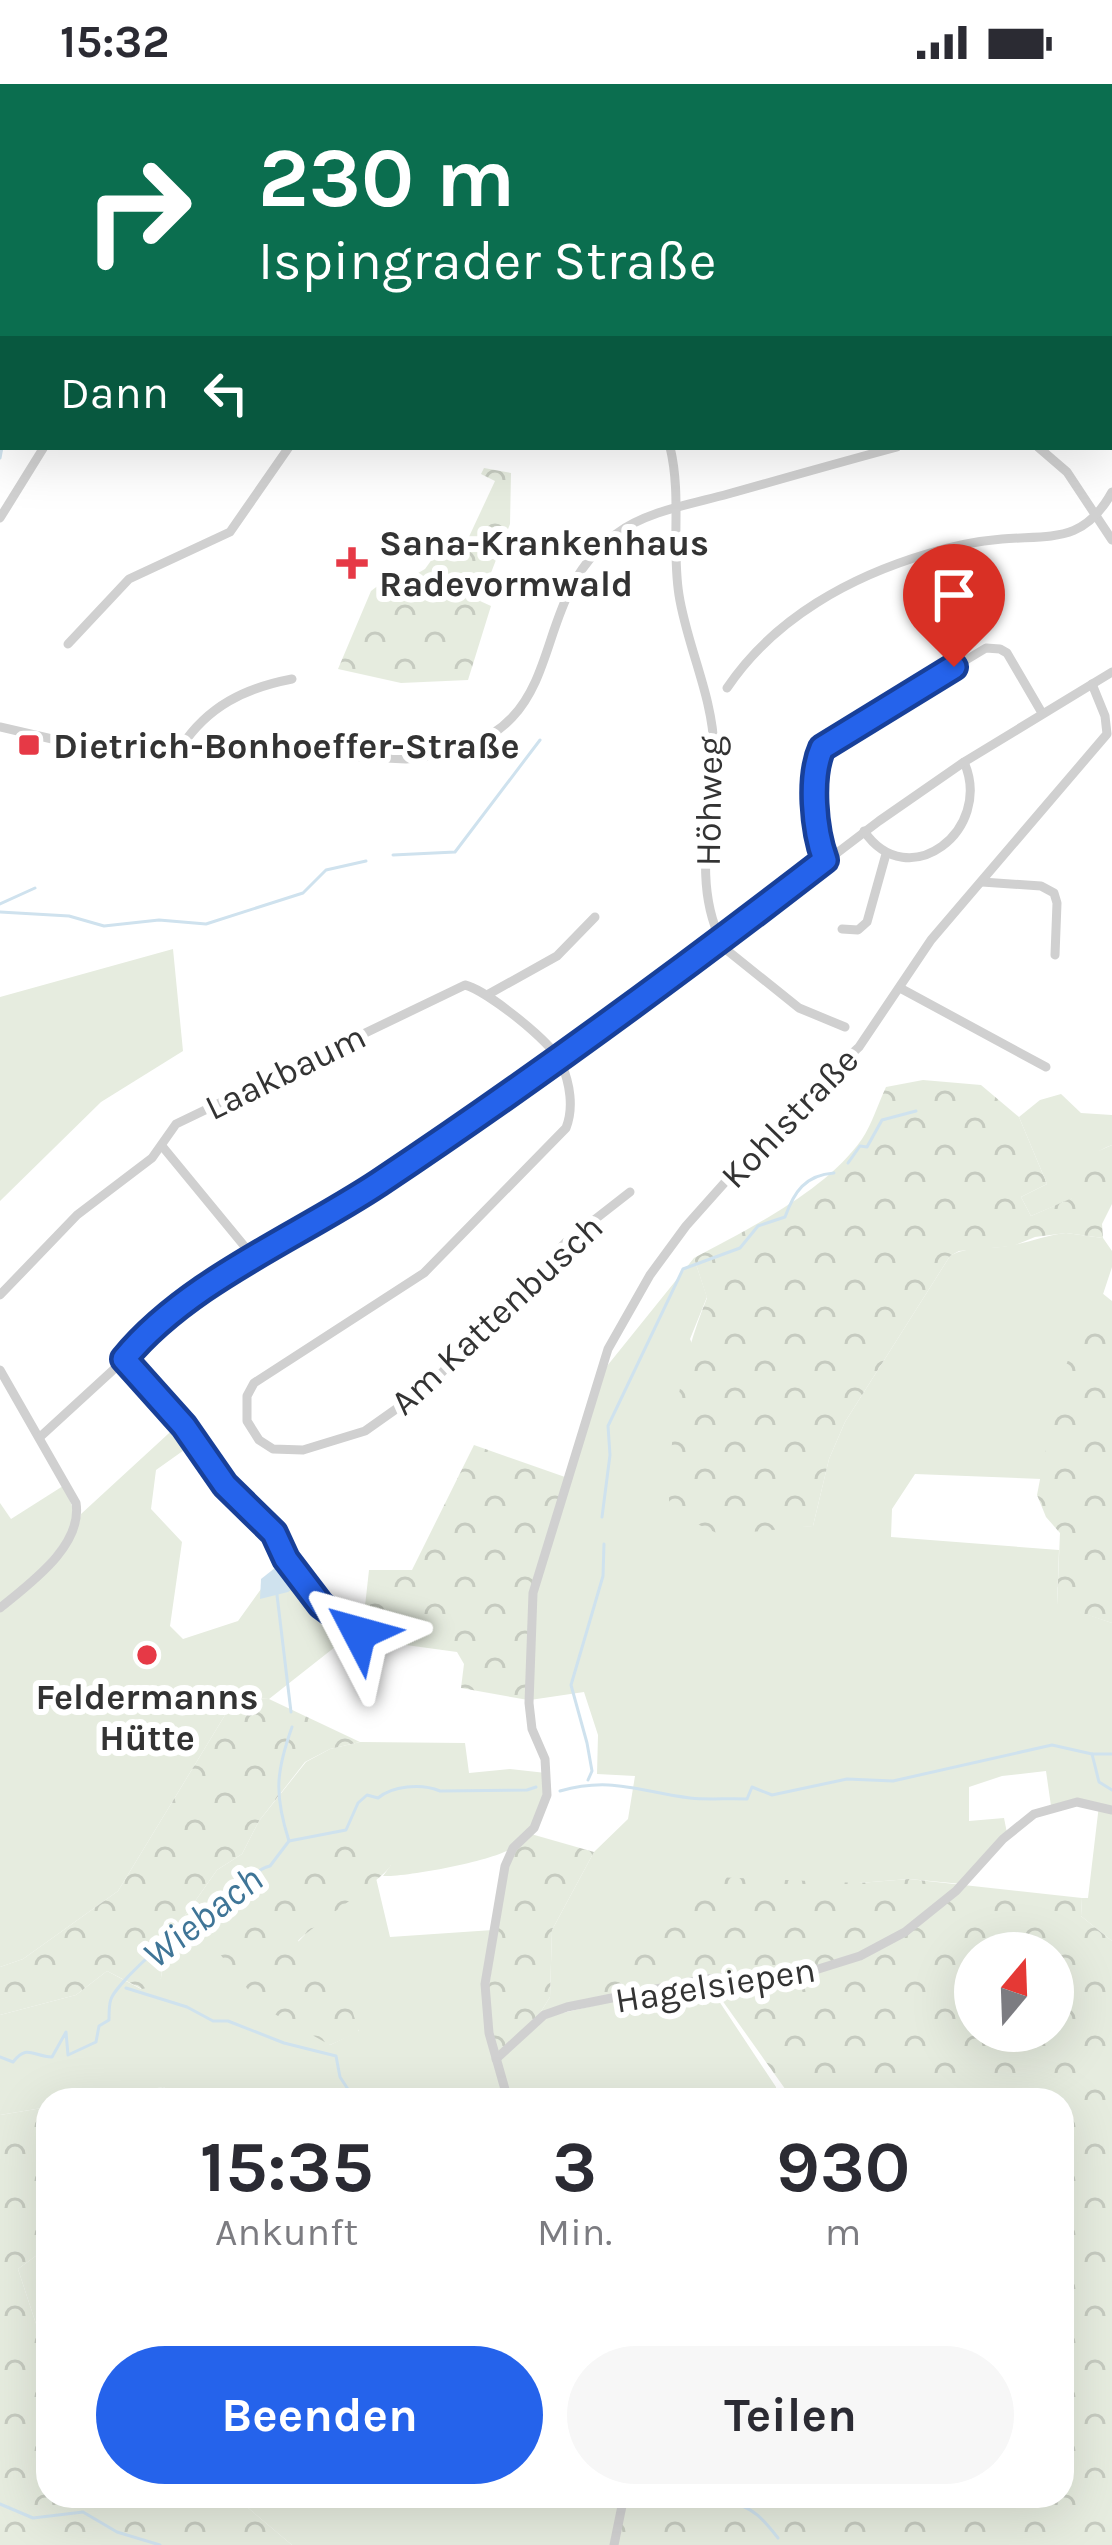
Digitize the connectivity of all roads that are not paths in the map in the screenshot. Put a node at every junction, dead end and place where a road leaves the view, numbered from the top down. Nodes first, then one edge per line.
1 (42, 450) edge
2 (287, 450) edge
3 (670, 450) edge
4 (886, 450) edge
5 (1041, 450) edge
6 (1112, 492) edge
7 (678, 508) junction
8 (1097, 517) junction
9 (0, 518) edge
10 (1112, 540) edge
11 (68, 644) dead end
12 (1112, 672) edge
13 (292, 680) dead end
14 (1092, 684) junction
15 (728, 688) dead end
16 (1042, 713) junction
17 (0, 727) edge
18 (181, 747) junction
19 (964, 762) junction
20 (864, 832) junction
21 (886, 854) junction
22 (825, 860) junction
23 (982, 882) junction
24 (595, 917) dead end
25 (842, 929) dead end
26 (719, 942) junction
27 (1055, 956) dead end
28 (901, 988) junction
29 (487, 995) junction
30 (845, 1027) dead end
31 (560, 1057) junction
32 (1046, 1067) dead end
33 (162, 1146) junction
34 (630, 1192) dead end
35 (255, 1259) junction
36 (0, 1295) edge
37 (124, 1359) junction
38 (0, 1370) edge
39 (40, 1437) junction
40 (0, 1609) edge
41 (359, 1633) dead end
42 (1112, 1810) edge
43 (496, 2059) junction
44 (504, 2088) edge
45 (622, 2508) edge
46 (614, 2545) edge

1 - 9 street
2 - 11 street
3 - 7 street, Höhweg
4 - 7 street
5 - 8 street
6 - 8 street
7 - 18 street
7 - 26 street, Höhweg
8 - 10 street
8 - 15 street
12 - 14 street
13 - 18 street
14 - 16 street
14 - 23 street, Kohlstraße
16 - 19 street
16 - 22 street
17 - 18 street
19 - 20 street
19 - 21 street
20 - 21 street
20 - 22 street
21 - 25 street
22 - 26 street
23 - 27 street
23 - 28 street, Kohlstraße
24 - 29 street, Laakbaum
26 - 30 street
26 - 31 street
28 - 32 street
28 - 43 street, Kohlstraße
29 - 31 street
29 - 33 street, Laakbaum
31 - 34 street, Am Kattenbusch
31 - 35 street
33 - 35 street
33 - 36 street, Laakbaum
35 - 37 street
37 - 39 street
37 - 41 street
38 - 39 street
39 - 40 street
42 - 43 street, Hagelsiepen
43 - 44 street
45 - 46 street

